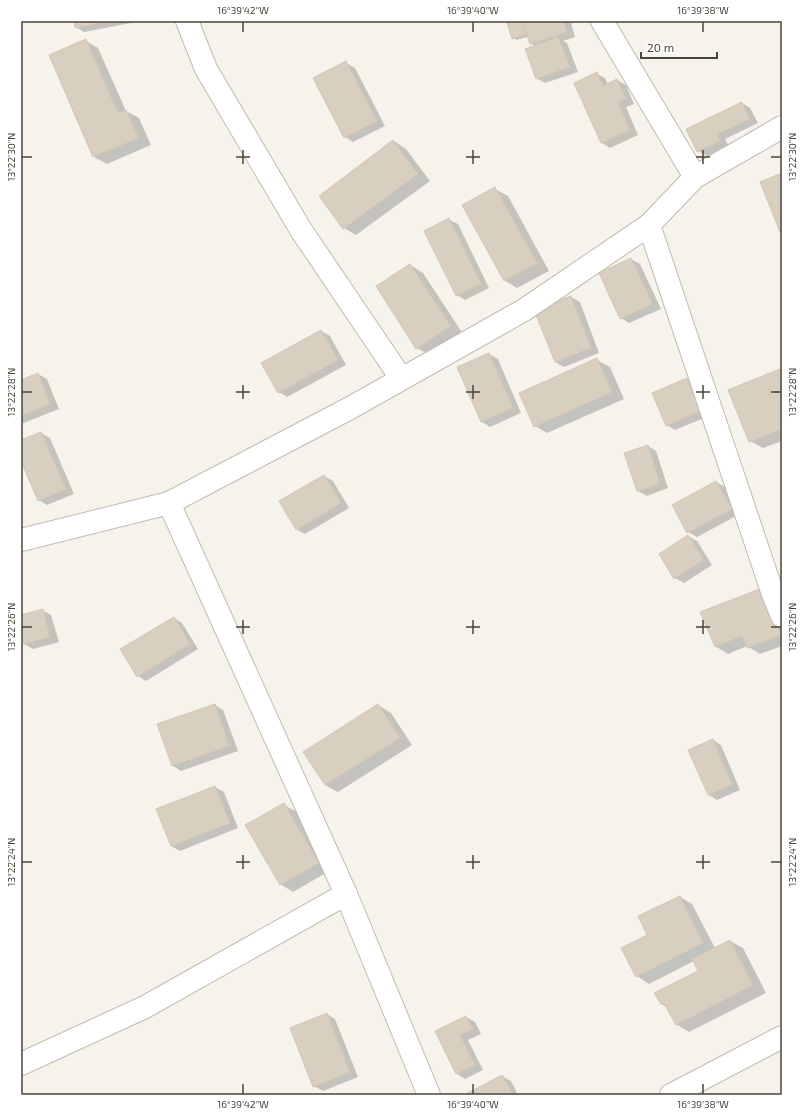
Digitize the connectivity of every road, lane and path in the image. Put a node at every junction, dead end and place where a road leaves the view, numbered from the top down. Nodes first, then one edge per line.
1 (187, 21) edge
2 (602, 21) edge
3 (782, 127) edge
4 (695, 177) junction
5 (649, 225) junction
6 (401, 378) junction
7 (169, 503) junction
8 (21, 540) edge
9 (782, 616) edge
10 (346, 894) junction
11 (782, 1037) edge
12 (21, 1064) edge
13 (429, 1095) edge
14 (671, 1095) edge

1 - 6 street
2 - 4 street
3 - 4 street
4 - 5 street
5 - 6 street
5 - 9 street
6 - 7 street
7 - 8 street
7 - 10 street
10 - 12 street
10 - 13 street
11 - 14 street

